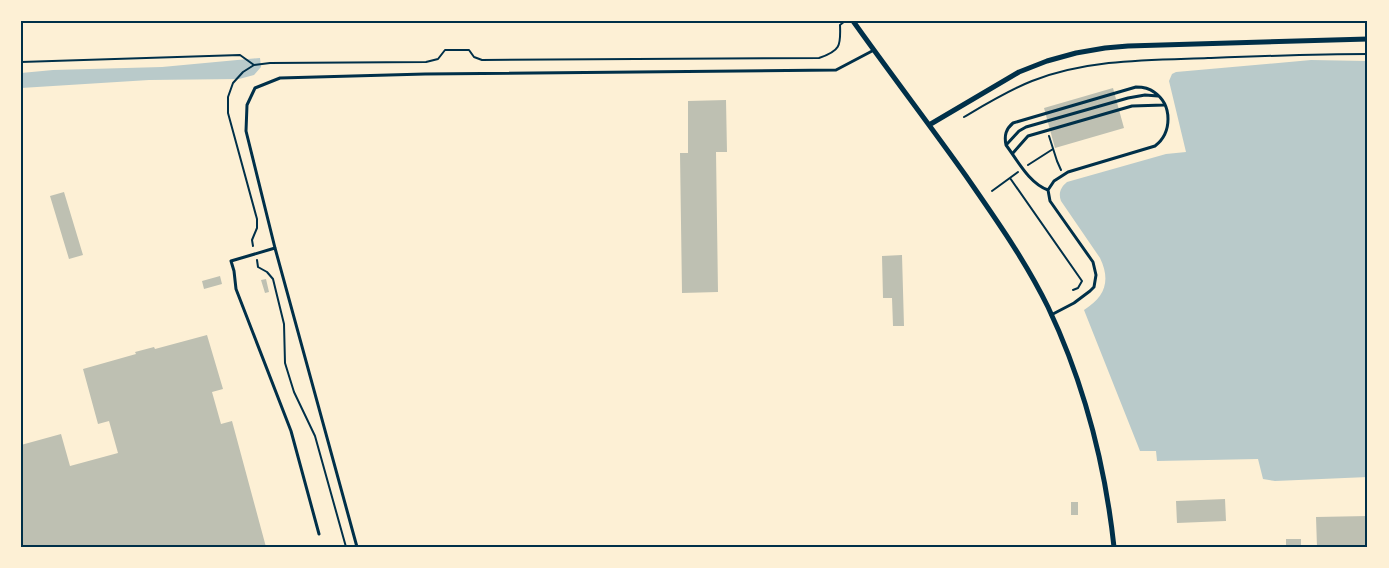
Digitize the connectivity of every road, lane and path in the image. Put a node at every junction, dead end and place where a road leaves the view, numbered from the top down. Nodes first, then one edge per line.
1 (845, 21) edge
2 (853, 21) edge
3 (1368, 39) edge
4 (874, 50) junction
5 (1368, 54) edge
6 (21, 62) edge
7 (254, 65) junction
8 (1160, 96) junction
9 (1164, 105) junction
10 (964, 117) dead end
11 (929, 125) junction
12 (1048, 130) junction
13 (1006, 145) junction
14 (1053, 149) junction
15 (1013, 154) junction
16 (1023, 168) junction
17 (1063, 174) junction
18 (1010, 178) junction
19 (1048, 190) junction
20 (992, 191) dead end
21 (275, 248) junction
22 (256, 254) junction
23 (1073, 291) dead end
24 (1051, 315) junction
25 (319, 534) dead end
26 (346, 547) edge
27 (357, 547) edge
28 (1114, 547) edge

1 - 7 path
2 - 4 street
3 - 11 street
4 - 11 street
4 - 21 lane
5 - 10 path
6 - 7 path
7 - 22 path
8 - 9 lane
8 - 13 lane
8 - 13 lane
9 - 12 lane
9 - 17 lane
11 - 24 street
12 - 14 path
12 - 15 lane
13 - 15 lane
14 - 16 path
14 - 17 path
15 - 16 lane
16 - 18 path
16 - 19 lane
17 - 19 lane
18 - 20 path
18 - 23 path
19 - 24 lane
21 - 22 lane
21 - 27 lane
22 - 25 lane
22 - 26 path
24 - 28 street

